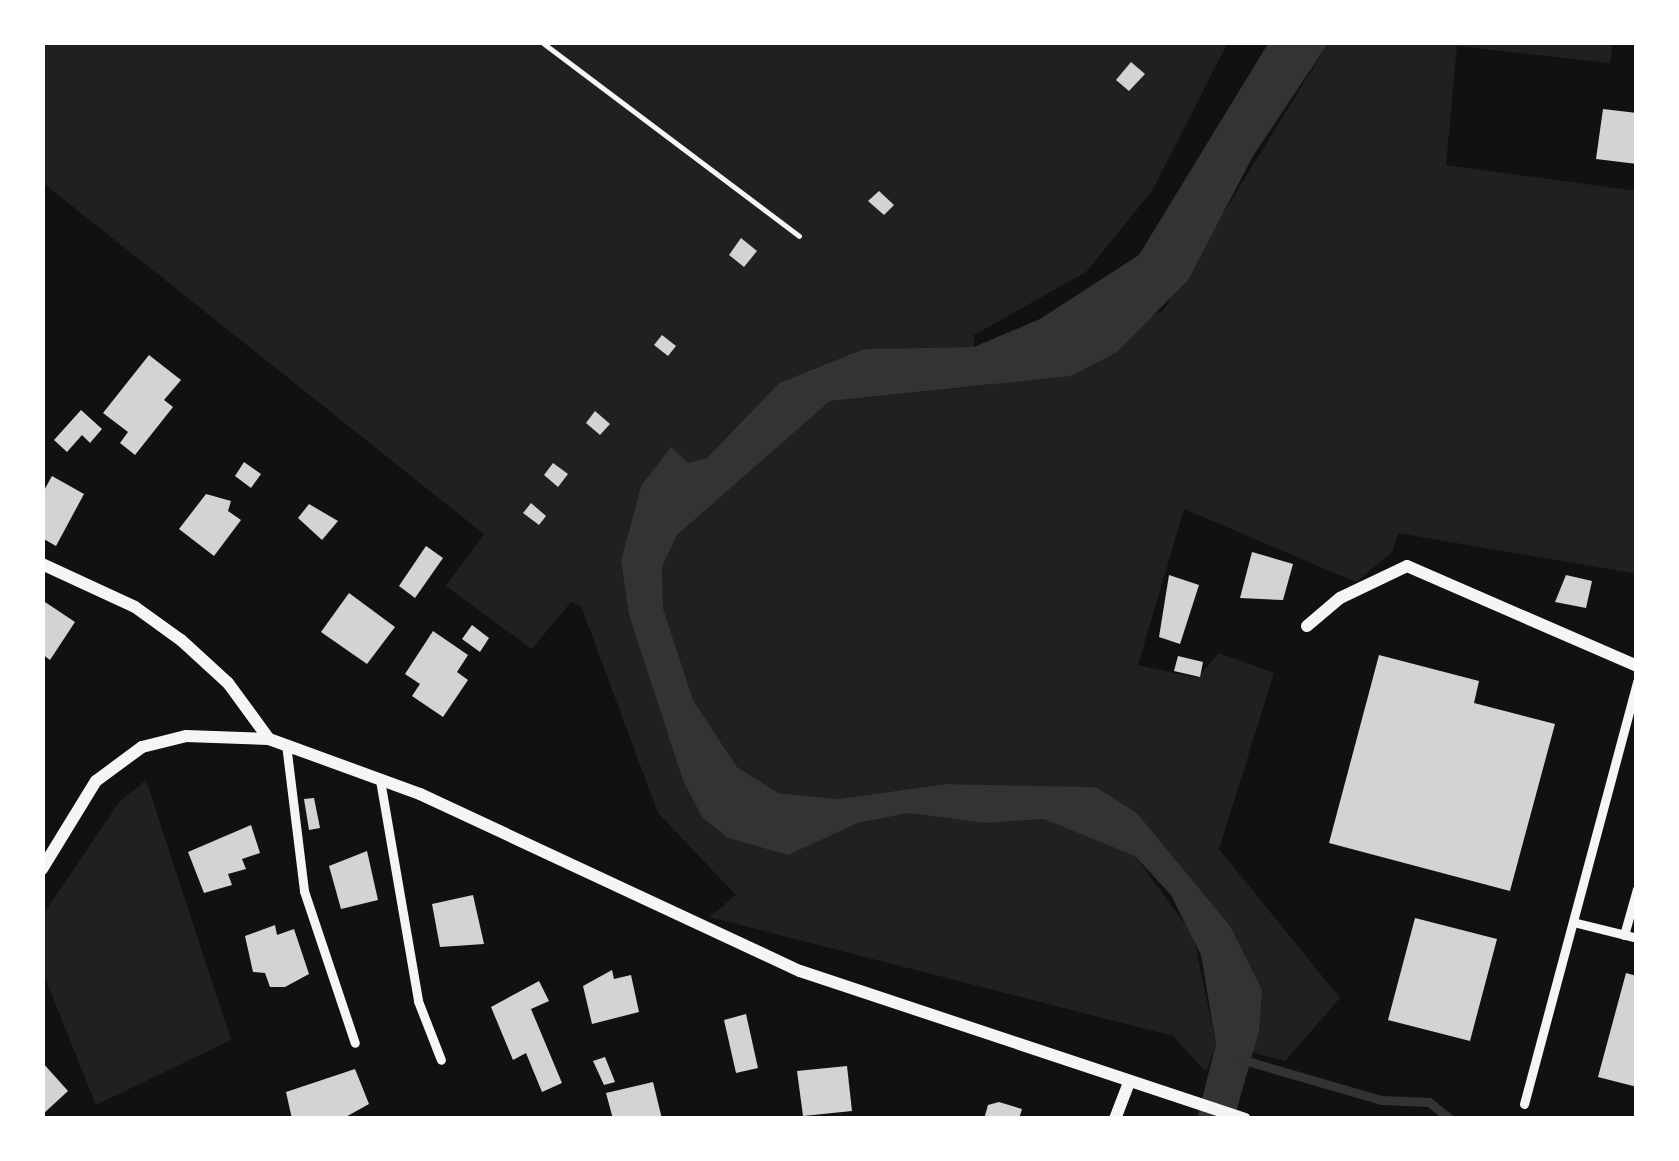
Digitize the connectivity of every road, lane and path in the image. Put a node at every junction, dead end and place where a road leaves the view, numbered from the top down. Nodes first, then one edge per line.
1 (542, 42) edge
2 (799, 236) dead end
3 (42, 564) edge
4 (1307, 626) dead end
5 (1637, 666) edge
6 (1637, 681) edge
7 (269, 739) junction
8 (286, 744) junction
9 (379, 777) junction
10 (42, 869) edge
11 (1637, 889) edge
12 (1573, 922) junction
13 (1624, 934) junction
14 (1637, 938) edge
15 (355, 1043) dead end
16 (441, 1060) dead end
17 (1129, 1082) junction
18 (1524, 1104) dead end
19 (1114, 1119) edge
20 (1245, 1119) edge

1 - 2 path
3 - 7 street
4 - 5 street
6 - 12 lane
7 - 8 street
7 - 10 street
8 - 9 street
8 - 15 lane
9 - 16 lane
9 - 17 street
11 - 13 lane
12 - 13 lane
12 - 18 lane
13 - 14 lane
17 - 19 street
17 - 20 street

